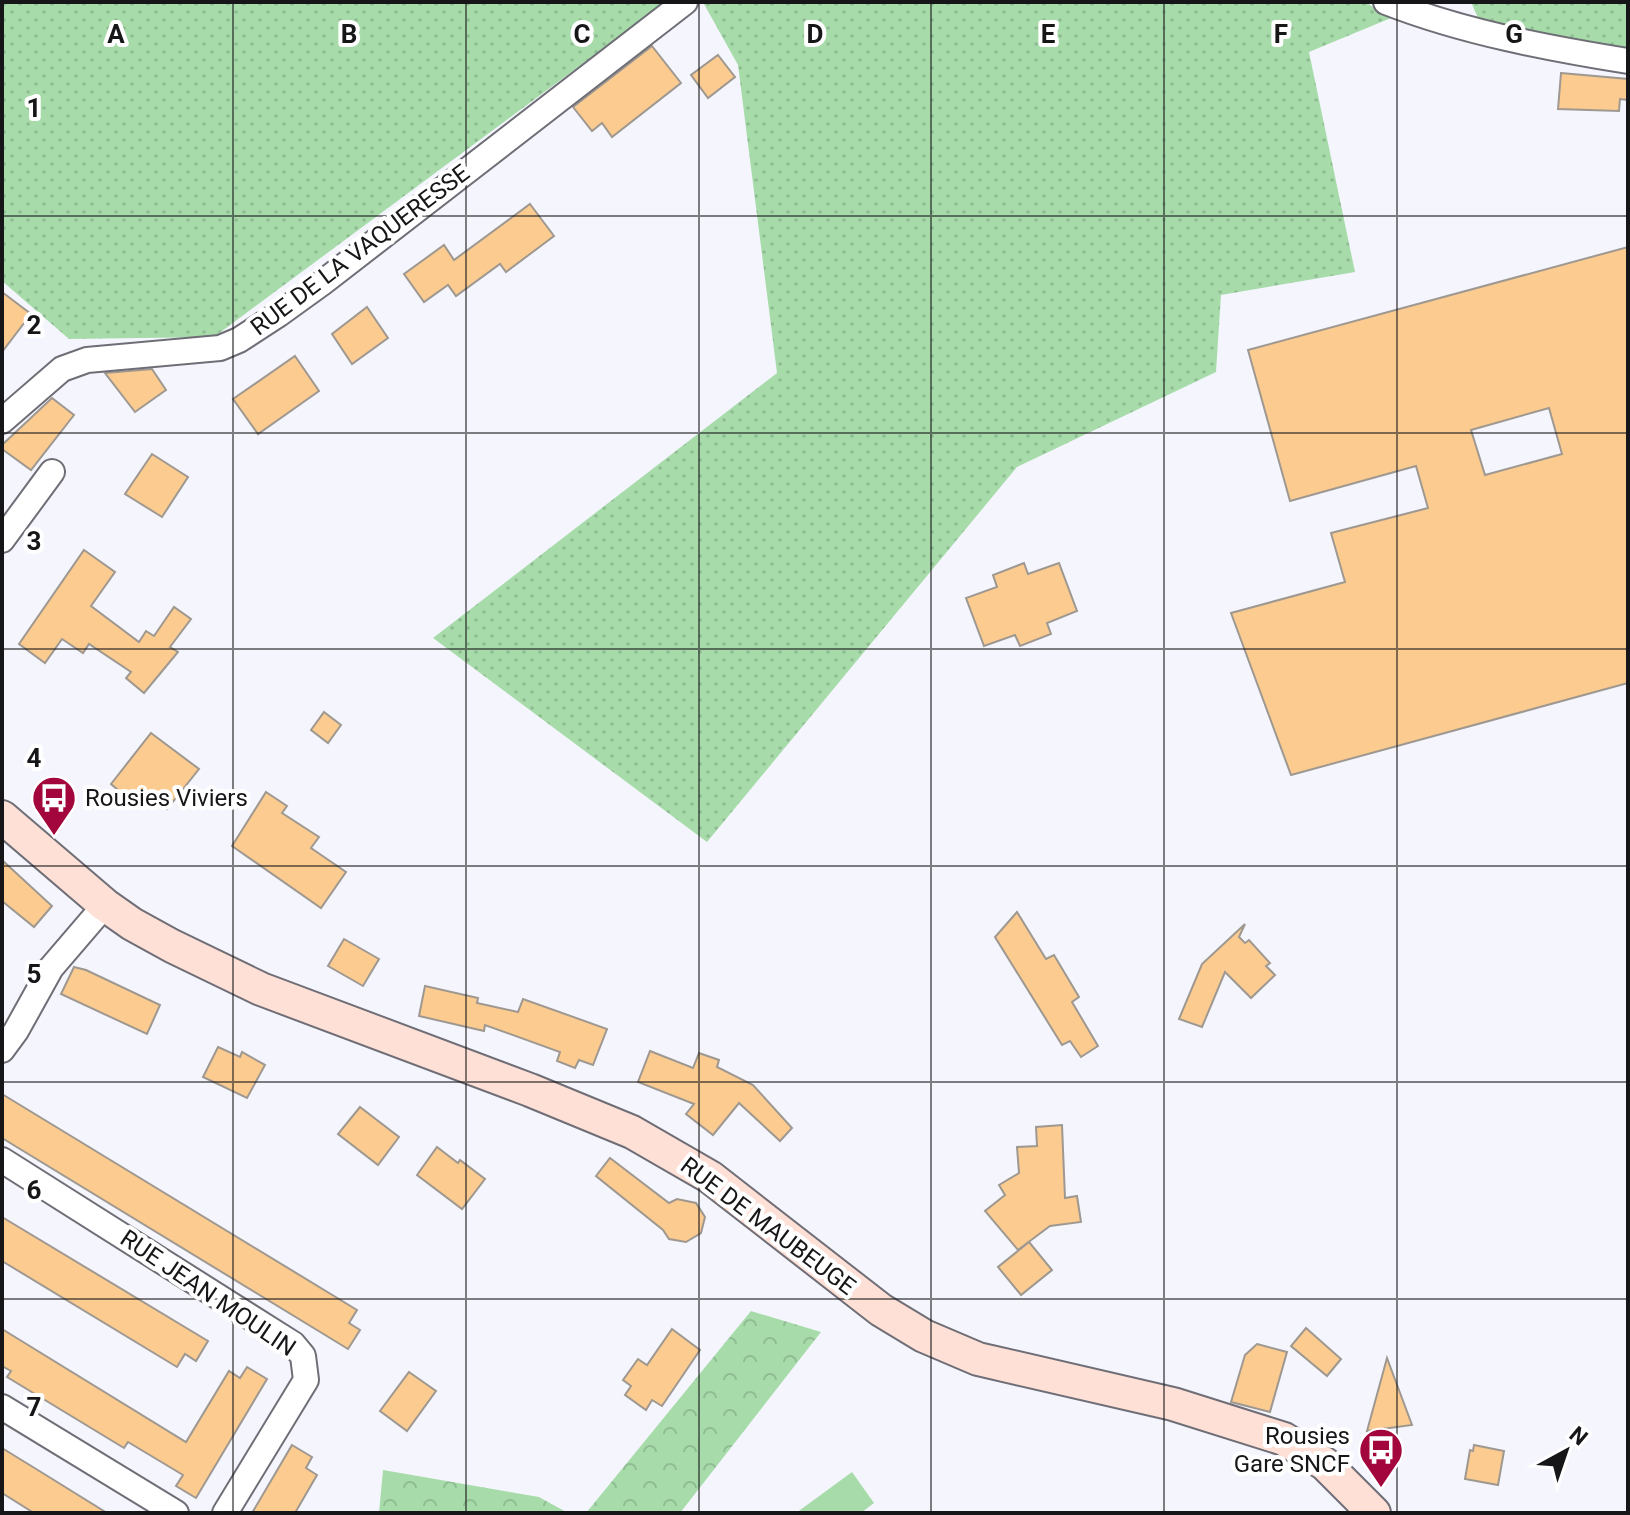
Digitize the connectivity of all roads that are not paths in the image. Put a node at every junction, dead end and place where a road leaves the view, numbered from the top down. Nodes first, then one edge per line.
1 (685, 2) edge
2 (1386, 2) edge
3 (1628, 61) edge
4 (2, 421) edge
5 (52, 472) dead end
6 (2, 540) edge
7 (2, 817) edge
8 (105, 905) junction
9 (2, 1050) edge
10 (2, 1160) edge
11 (2, 1407) edge
12 (176, 1513) edge
13 (225, 1513) edge
14 (1374, 1513) edge

1 - 4 street, RUE DE LA VAQUERESSE
2 - 3 street
5 - 6 street
7 - 8 street, RUE DE MAUBEUGE
8 - 9 street
8 - 14 street, RUE DE MAUBEUGE
10 - 13 street, RUE JEAN MOULIN
11 - 12 street

